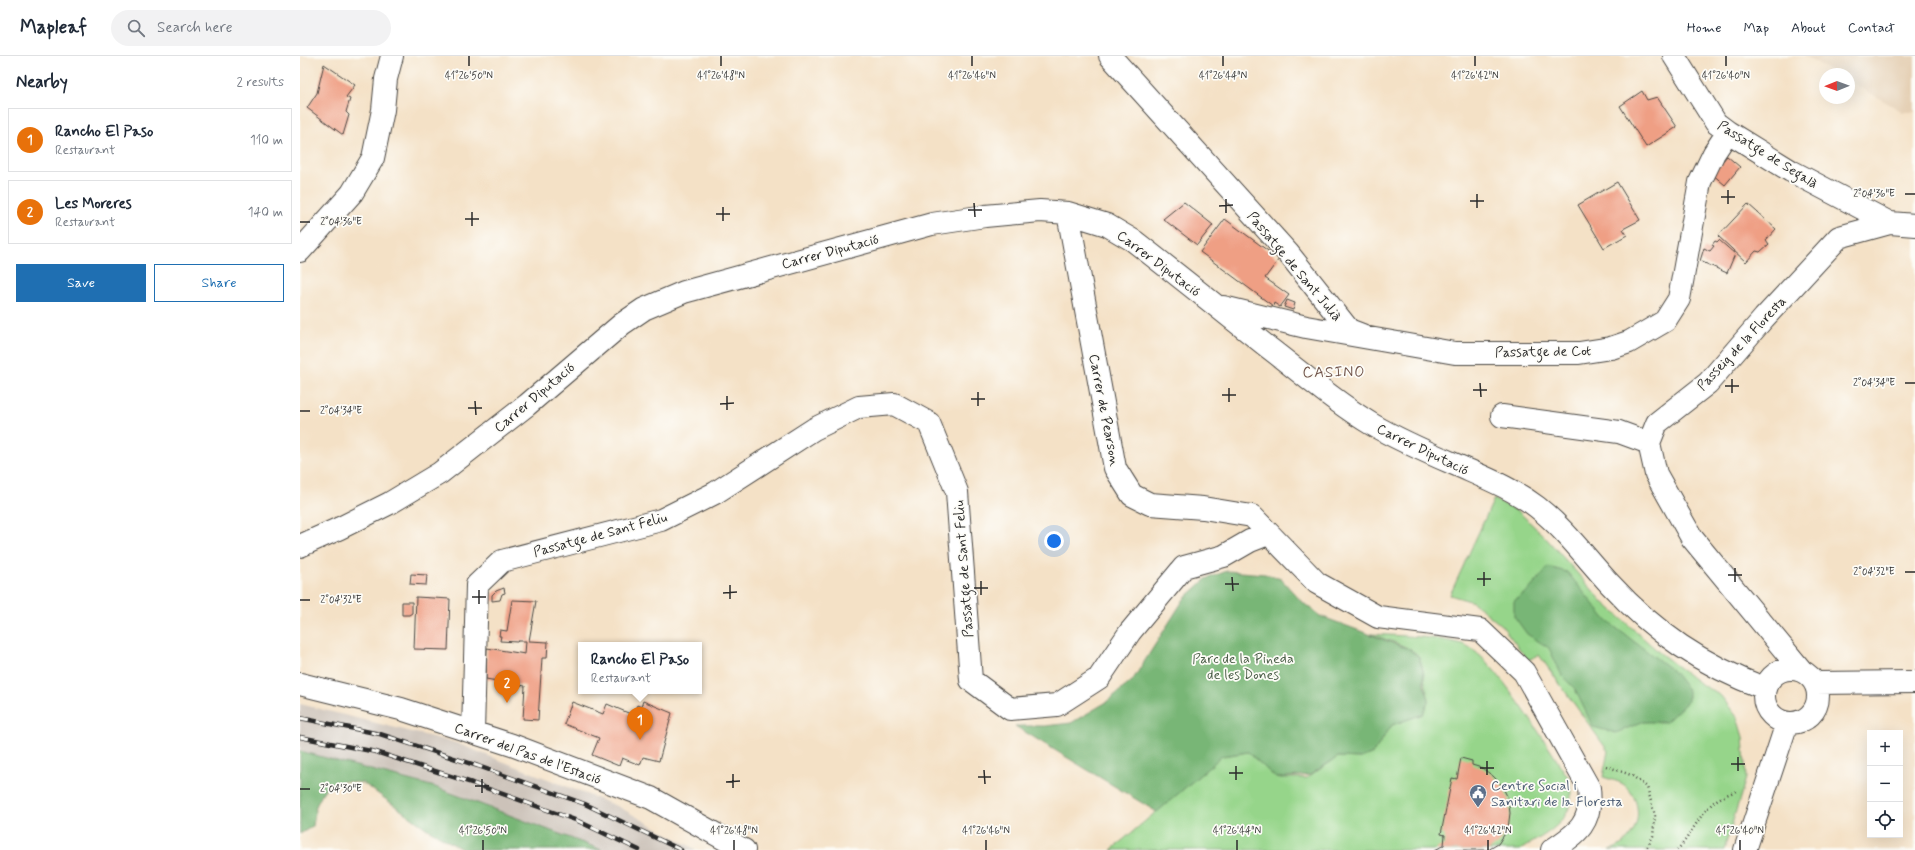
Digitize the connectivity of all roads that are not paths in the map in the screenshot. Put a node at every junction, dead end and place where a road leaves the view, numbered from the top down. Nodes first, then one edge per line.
1 (392, 56) edge
2 (1110, 56) edge
3 (1674, 56) edge
4 (1728, 132) junction
5 (1068, 213) junction
6 (1890, 224) junction
7 (1915, 225) edge
8 (300, 250) edge
9 (1216, 305) junction
10 (1375, 339) junction
11 (1502, 416) dead end
12 (1649, 443) junction
13 (1268, 534) junction
14 (300, 546) edge
15 (1808, 676) junction
16 (1915, 682) edge
17 (300, 684) edge
18 (1764, 688) junction
19 (1787, 723) junction
20 (473, 732) junction
21 (744, 850) edge
22 (1552, 850) edge
23 (1745, 850) edge

1 - 8 street
2 - 10 street, Passatge de Sant Julià
3 - 4 street, Passatge de Segalà
4 - 6 street, Passatge de Segalà
4 - 10 street, Passatge de Cot
5 - 9 street, Carrer Diputació
5 - 13 street, Carrer de Pearson
5 - 14 street, Carrer Diputació
6 - 7 street, Passeig de la Floresta
6 - 12 street, Passeig de la Floresta
9 - 10 street, Passatge de Cot
9 - 18 street, Carrer Diputació
11 - 12 street
12 - 15 street
13 - 20 street, Passatge de Sant Feliu
13 - 22 street, Carrer de Pearson
15 - 16 street
15 - 18 street
15 - 19 street
17 - 20 street, Carrer del Pas de l'Estació
18 - 19 street
19 - 23 street
20 - 21 street, Carrer del Pas de l'Estació

